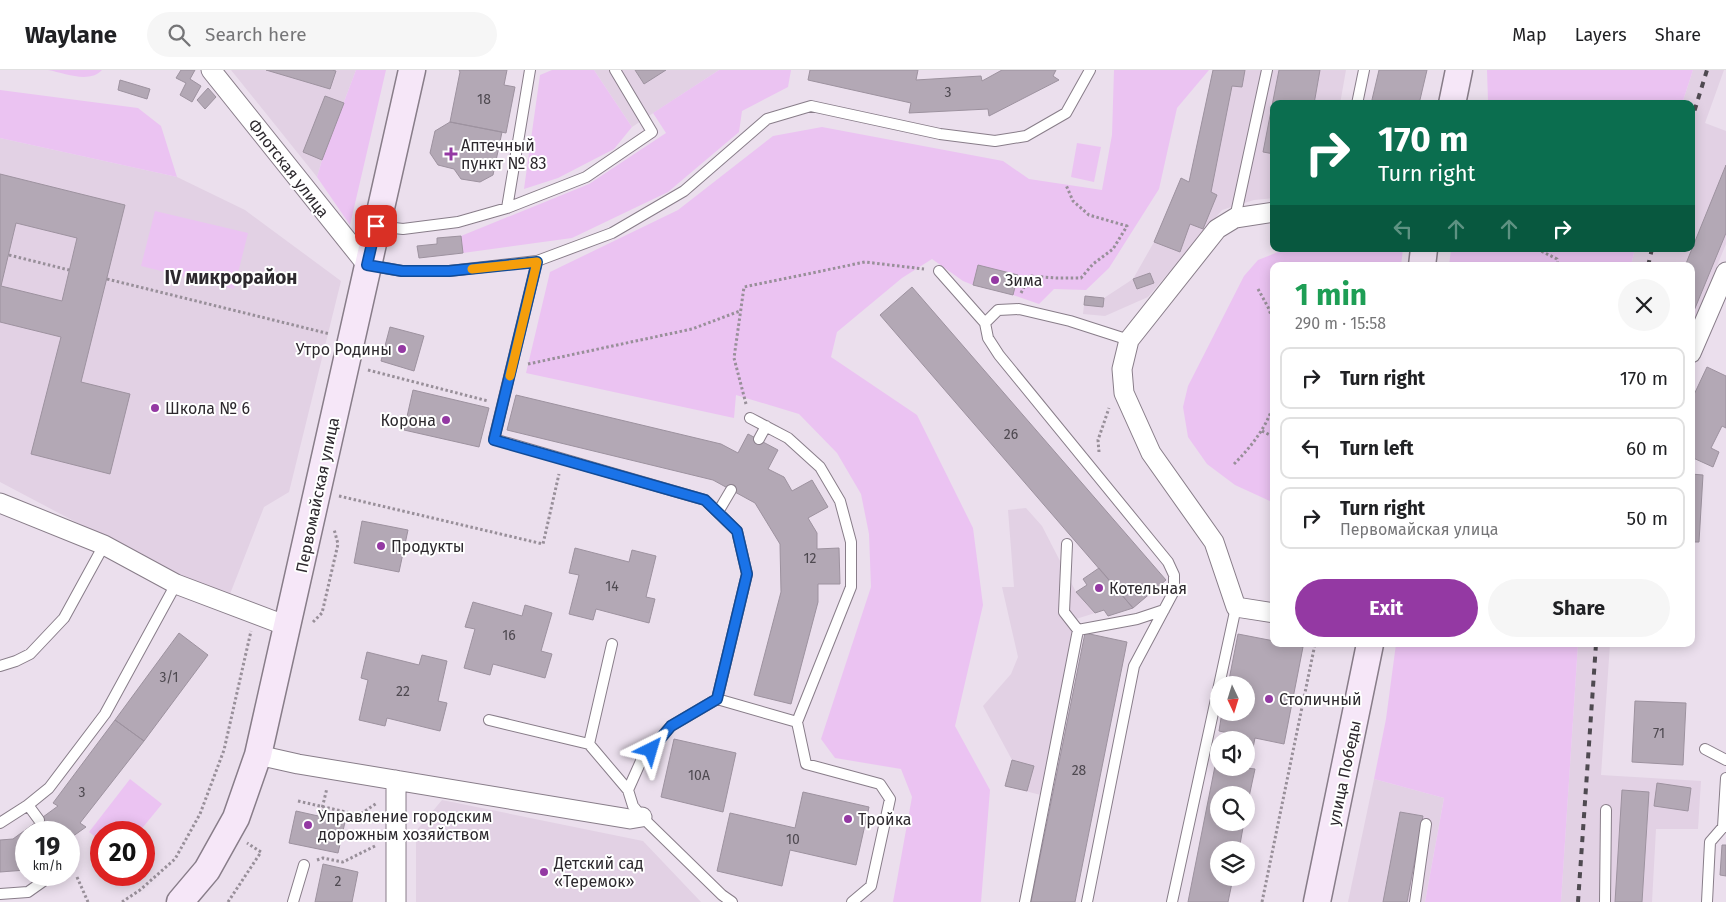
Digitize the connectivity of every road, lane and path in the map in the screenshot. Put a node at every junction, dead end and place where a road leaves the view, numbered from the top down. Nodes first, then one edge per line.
1 (211, 70) edge
2 (412, 70) edge
3 (530, 70) edge
4 (615, 70) edge
5 (1090, 70) edge
6 (1267, 70) edge
7 (1364, 70) edge
8 (1459, 70) edge
9 (1358, 100) edge
10 (1453, 100) edge
11 (1066, 185) dead end
12 (507, 208) junction
13 (1270, 213) edge
14 (1235, 218) junction
15 (376, 226) junction
16 (1542, 252) edge
17 (8, 255) dead end
18 (537, 262) junction
19 (1557, 262) edge
20 (367, 265) junction
21 (69, 270) dead end
22 (939, 271) joint
23 (1726, 272) edge
24 (107, 279) dead end
25 (1258, 289) dead end
26 (1018, 309) junction
27 (740, 311) junction
28 (1270, 312) edge
29 (985, 323) junction
30 (351, 340) junction
31 (1129, 340) junction
32 (1695, 344) edge
33 (511, 368) junction
34 (366, 370) dead end
35 (743, 396) dead end
36 (492, 402) dead end
37 (1110, 404) dead end
38 (1270, 413) edge
39 (750, 418) dead end
40 (766, 426) junction
41 (1262, 431) junction
42 (1270, 435) edge
43 (759, 439) dead end
44 (1234, 464) dead end
45 (1102, 481) junction
46 (556, 484) dead end
47 (731, 490) dead end
48 (0, 503) edge
49 (336, 505) dead end
50 (718, 512) junction
51 (332, 522) dead end
52 (1067, 544) dead end
53 (104, 545) junction
54 (176, 584) junction
55 (1236, 607) junction
56 (1164, 610) junction
57 (1270, 612) edge
58 (254, 613) junction
59 (300, 625) junction
60 (1078, 630) junction
61 (612, 644) dead end
62 (1314, 647) edge
63 (1369, 647) edge
64 (0, 666) edge
65 (717, 699) junction
66 (489, 720) dead end
67 (798, 722) junction
68 (589, 744) junction
69 (1705, 749) dead end
70 (258, 755) junction
71 (1726, 760) edge
72 (1726, 778) edge
73 (396, 780) junction
74 (328, 787) dead end
75 (628, 790) junction
76 (298, 802) dead end
77 (378, 803) dead end
78 (28, 805) junction
79 (323, 807) junction
80 (1606, 810) dead end
81 (320, 817) dead end
82 (642, 817) junction
83 (39, 820) dead end
84 (0, 823) edge
85 (1426, 824) dead end
86 (1724, 827) edge
87 (396, 839) junction
88 (246, 842) dead end
89 (304, 865) joint
90 (36, 886) edge
91 (84, 893) dead end
92 (0, 894) edge
93 (88, 902) edge
94 (122, 902) edge
95 (180, 902) edge
96 (228, 902) edge
97 (293, 902) edge
98 (396, 902) edge
99 (732, 902) edge
100 (852, 902) edge
101 (1024, 902) edge
102 (1087, 902) edge
103 (1172, 902) edge
104 (1262, 902) edge
105 (1317, 902) edge
106 (1415, 902) edge
107 (1605, 902) edge
108 (1707, 902) edge

1 - 20 street, Флотская улица
2 - 15 street, Первомайская улица
3 - 12 lane
4 - 12 lane
5 - 18 lane
6 - 14 lane
7 - 9 lane
8 - 10 street
11 - 26 path
12 - 15 lane
13 - 14 street
14 - 31 street
15 - 20 street, Первомайская улица
16 - 19 path
17 - 21 path
18 - 20 lane
18 - 33 lane
20 - 30 street, Первомайская улица
22 - 27 path
22 - 29 lane
23 - 32 street
24 - 30 path
25 - 28 path
26 - 29 lane
26 - 31 lane
27 - 33 path
27 - 35 path
29 - 45 lane
30 - 59 street, Первомайская улица
31 - 55 street
33 - 50 lane
34 - 36 path
37 - 45 path
38 - 41 path
39 - 40 lane
40 - 43 lane
40 - 67 lane
41 - 42 path
41 - 44 path
45 - 56 lane
46 - 49 path
47 - 50 lane
48 - 53 street
50 - 65 lane
51 - 59 path
52 - 60 lane
53 - 54 street
53 - 64 lane
54 - 58 street
54 - 78 lane
55 - 57 street
55 - 103 lane
56 - 60 lane
56 - 102 lane
58 - 59 street
58 - 94 path
59 - 70 street, Первомайская улица
60 - 101 lane
61 - 68 lane
62 - 104 path
63 - 105 street, улица Победы
65 - 67 lane
65 - 75 lane
66 - 68 lane
67 - 100 lane
68 - 75 lane
69 - 71 lane
70 - 73 street
70 - 95 street, Первомайская улица
72 - 86 lane
73 - 82 street
73 - 87 street
74 - 79 path
75 - 82 lane
76 - 79 path
77 - 79 path
78 - 83 lane
78 - 84 lane
79 - 81 path
80 - 107 lane
82 - 99 lane
85 - 106 lane
86 - 108 lane
87 - 89 path
87 - 98 street
88 - 96 path
89 - 97 lane
90 - 92 lane
91 - 93 path

